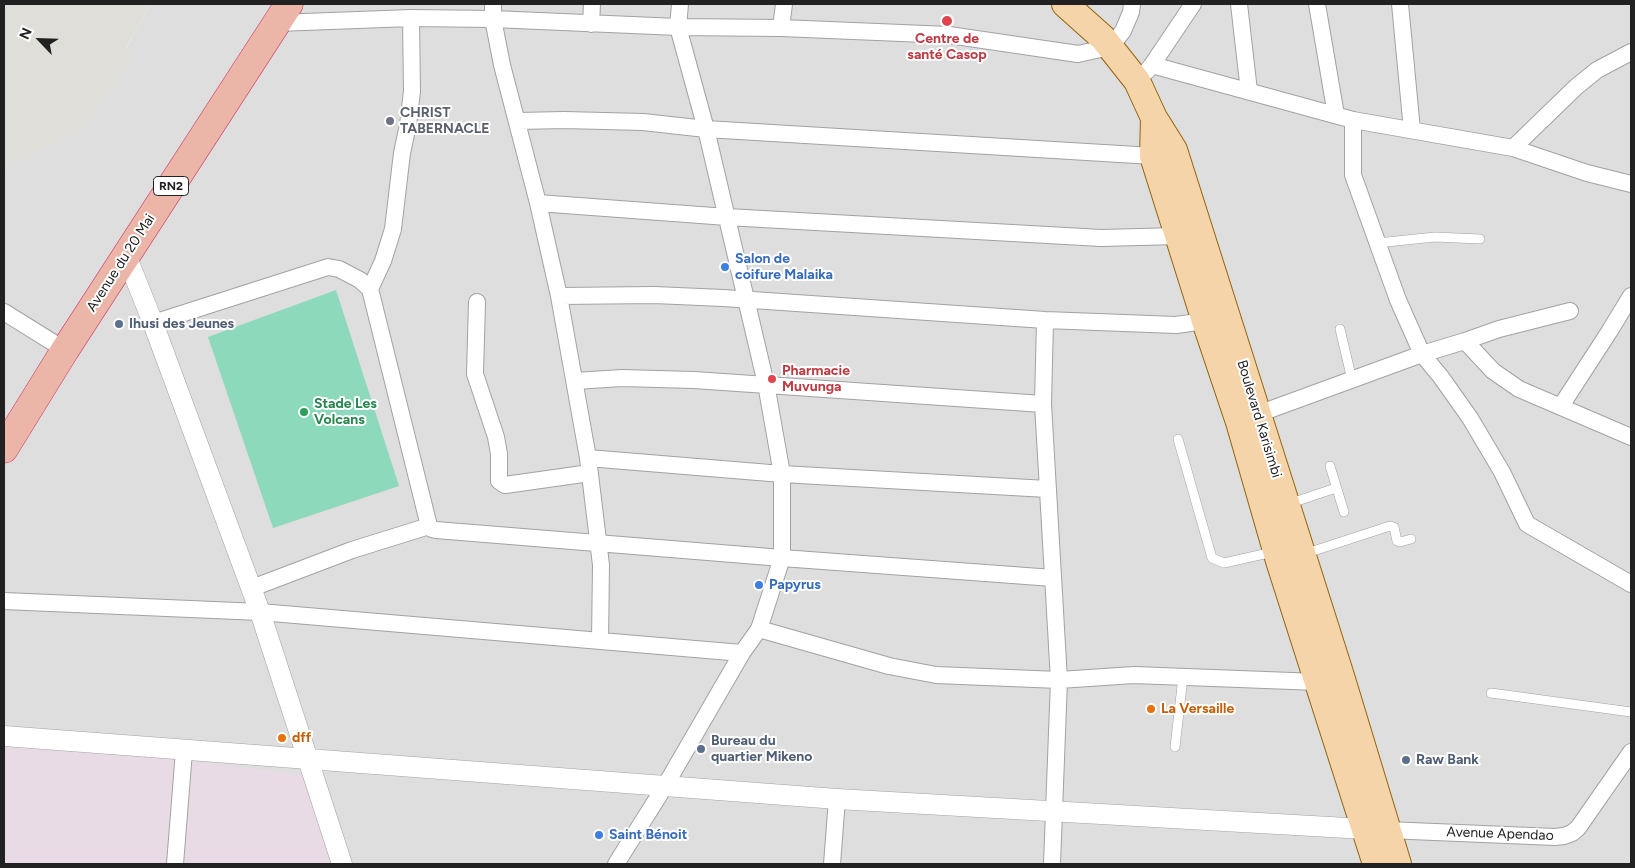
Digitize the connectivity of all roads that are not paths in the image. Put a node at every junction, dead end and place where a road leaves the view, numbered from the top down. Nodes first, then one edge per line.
1 (592, 4) edge
2 (680, 4) edge
3 (784, 4) edge
4 (1065, 4) edge
5 (1132, 4) edge
6 (1193, 4) edge
7 (1239, 4) edge
8 (1317, 4) edge
9 (1400, 4) edge
10 (280, 10) edge
11 (493, 11) edge
12 (411, 18) junction
13 (591, 24) junction
14 (678, 27) junction
15 (781, 28) junction
16 (1110, 47) junction
17 (1631, 52) edge
18 (1145, 73) junction
19 (1250, 92) junction
20 (1336, 115) junction
21 (1353, 120) junction
22 (518, 121) junction
23 (706, 129) junction
24 (1412, 130) junction
25 (1513, 148) junction
26 (1163, 153) junction
27 (1631, 184) edge
28 (538, 203) junction
29 (727, 216) junction
30 (1178, 236) junction
31 (1480, 239) dead end
32 (1377, 243) junction
33 (126, 256) junction
34 (370, 289) junction
35 (559, 296) junction
36 (1631, 296) edge
37 (745, 299) junction
38 (477, 302) dead end
39 (1570, 311) dead end
40 (4, 312) edge
41 (1045, 320) junction
42 (1205, 321) junction
43 (153, 323) junction
44 (1340, 328) dead end
45 (1465, 342) junction
46 (65, 350) junction
47 (1422, 354) junction
48 (1352, 380) junction
49 (574, 381) junction
50 (766, 384) junction
51 (1043, 404) junction
52 (1560, 406) junction
53 (1258, 414) junction
54 (1631, 437) edge
55 (1178, 439) dead end
56 (4, 449) edge
57 (589, 465) junction
58 (1330, 466) dead end
59 (782, 474) junction
60 (1336, 488) junction
61 (1047, 489) junction
62 (1286, 504) junction
63 (1344, 512) dead end
64 (428, 526) junction
65 (1411, 539) dead end
66 (599, 543) junction
67 (1286, 555) junction
68 (782, 558) junction
69 (1053, 578) junction
70 (1631, 584) edge
71 (252, 588) junction
72 (4, 601) edge
73 (260, 612) junction
74 (760, 629) junction
75 (600, 641) junction
76 (742, 653) junction
77 (1183, 677) junction
78 (1329, 679) junction
79 (1059, 680) junction
80 (1491, 693) dead end
81 (1631, 712) edge
82 (4, 736) edge
83 (1175, 747) dead end
84 (184, 751) junction
85 (1631, 752) edge
86 (308, 760) junction
87 (665, 786) junction
88 (837, 799) junction
89 (1054, 812) junction
90 (1376, 829) junction
91 (176, 864) edge
92 (342, 864) edge
93 (616, 864) edge
94 (832, 864) edge
95 (1052, 864) edge
96 (1394, 864) edge

1 - 13 street
2 - 14 street
3 - 15 street
4 - 16 main road
5 - 16 street
6 - 18 street
7 - 19 street
8 - 20 street
9 - 24 street
10 - 12 street
10 - 33 highway, Avenue du 20 Mai / RN2
11 - 12 street
11 - 13 street
11 - 22 street
12 - 34 street
13 - 14 street
14 - 15 street
14 - 23 street
15 - 16 street
16 - 18 main road
17 - 25 street
18 - 19 street
18 - 26 main road
19 - 20 street
20 - 21 street
21 - 24 street
21 - 32 street
22 - 23 street
22 - 28 street
23 - 26 street
23 - 29 street
24 - 25 street
25 - 27 street
26 - 30 main road
26 - 53 main road, Boulevard Karisimbi
28 - 29 street
28 - 35 street
29 - 30 street
29 - 37 street
30 - 42 main road
31 - 32 lane
32 - 47 street
33 - 43 street
33 - 46 highway, Avenue du 20 Mai / RN2
34 - 43 street
34 - 64 street
35 - 37 street
35 - 49 street
36 - 52 street
37 - 41 street
37 - 50 street
38 - 57 street
39 - 45 street
40 - 46 street
41 - 42 street
41 - 51 street
42 - 67 main road
43 - 71 street
44 - 48 lane
45 - 47 street
45 - 52 street
46 - 56 highway, Avenue du 20 Mai / RN2
47 - 48 street
47 - 70 street
48 - 53 street
49 - 50 street
49 - 57 street
50 - 51 street
50 - 59 street
51 - 61 street
52 - 54 street
53 - 62 main road, Boulevard Karisimbi
55 - 67 lane
57 - 59 street
57 - 66 street
58 - 60 lane
59 - 61 street
59 - 68 street
60 - 62 lane
60 - 63 lane
61 - 69 street
62 - 67 main road, Boulevard Karisimbi
64 - 66 street
64 - 71 street
65 - 67 lane
66 - 68 street
66 - 75 street
67 - 78 main road
68 - 69 street
68 - 74 street
69 - 79 street
71 - 73 street
72 - 73 street
73 - 75 street
73 - 86 street
74 - 76 street
74 - 79 street
75 - 76 street
76 - 87 street
77 - 78 street
77 - 79 street
77 - 83 lane
78 - 90 main road
79 - 89 street
80 - 81 lane
82 - 84 street
84 - 86 street
84 - 91 street
85 - 90 street, Avenue Apendao
86 - 87 street
86 - 92 street
87 - 88 street
87 - 93 street
88 - 89 street
88 - 94 street
89 - 90 street
89 - 95 street
90 - 96 main road

